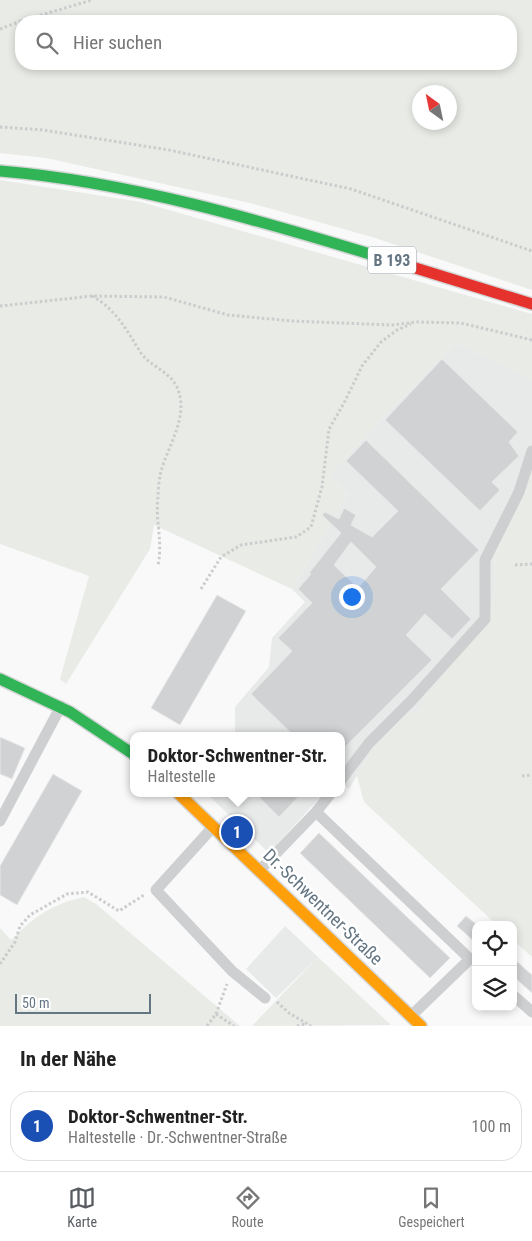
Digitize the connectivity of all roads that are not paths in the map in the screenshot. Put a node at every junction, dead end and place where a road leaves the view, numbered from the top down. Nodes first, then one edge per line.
1 (0, 171) edge
2 (532, 304) edge
3 (532, 451) edge
4 (0, 679) edge
5 (61, 706) junction
6 (130, 752) edge
7 (345, 775) edge
8 (182, 797) edge
9 (328, 797) edge
10 (316, 812) junction
11 (1, 814) edge
12 (213, 826) junction
13 (259, 871) junction
14 (472, 961) edge
15 (472, 963) edge
16 (265, 998) road end
17 (517, 999) edge
18 (532, 1012) edge
19 (411, 1016) junction
20 (422, 1026) edge

1 - 2 main road, B 193
3 - 7 lane
4 - 5 main road
5 - 6 main road
5 - 11 lane
8 - 12 main road, Dr.-Schwentner-Straße
9 - 10 lane
10 - 13 lane
10 - 14 lane
12 - 13 main road, Dr.-Schwentner-Straße
12 - 16 lane
13 - 19 main road, Dr.-Schwentner-Straße
15 - 19 lane
17 - 18 lane
19 - 20 main road, Dr.-Schwentner-Straße

